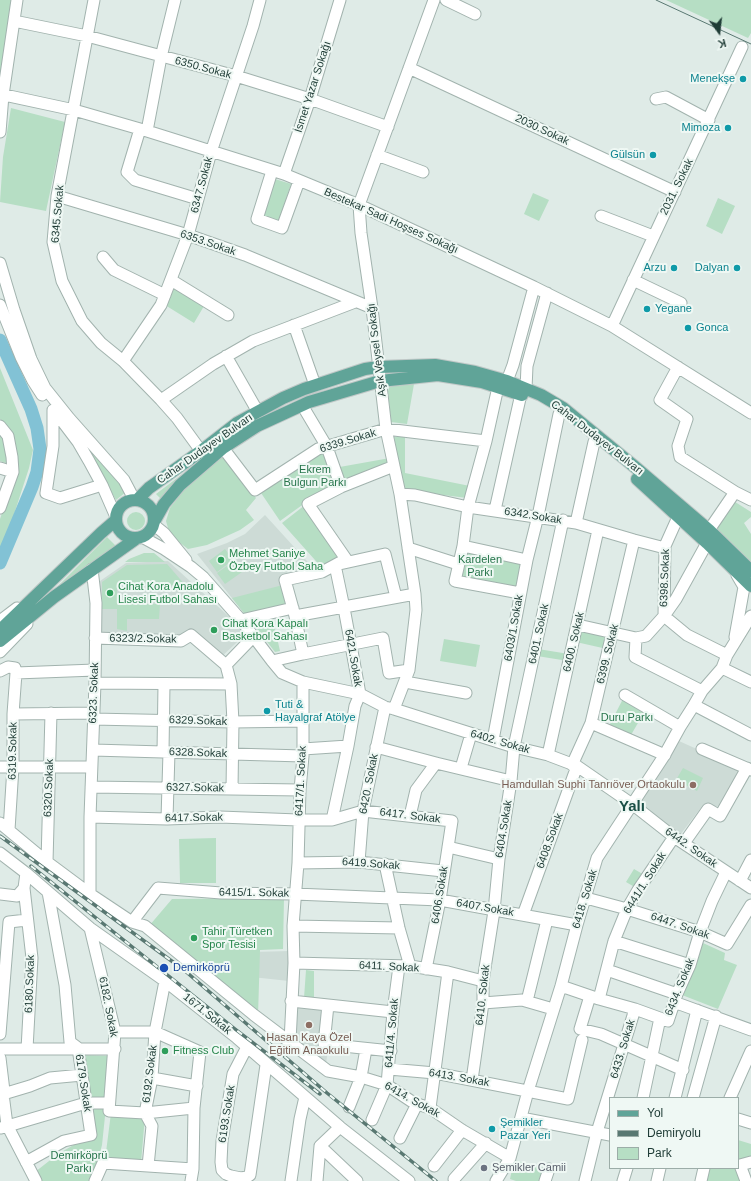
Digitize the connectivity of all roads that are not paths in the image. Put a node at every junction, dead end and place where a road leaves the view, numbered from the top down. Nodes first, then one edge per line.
1 (17, 0) edge
2 (94, 0) edge
3 (175, 0) edge
4 (260, 0) edge
5 (340, 0) edge
6 (434, 0) edge
7 (446, 0) edge
8 (475, 14) dead end
9 (14, 21) junction
10 (87, 36) junction
11 (742, 47) dead end
12 (161, 57) junction
13 (409, 68) junction
14 (236, 76) junction
15 (2, 94) edge
16 (310, 99) junction
17 (656, 99) dead end
18 (74, 110) junction
19 (709, 120) junction
20 (388, 127) junction
21 (143, 130) junction
22 (0, 132) edge
23 (211, 152) junction
24 (377, 155) junction
25 (272, 170) junction
26 (424, 172) dead end
27 (284, 174) junction
28 (299, 181) junction
29 (675, 192) junction
30 (57, 196) junction
31 (198, 199) junction
32 (359, 206) junction
33 (601, 216) dead end
34 (188, 235) junction
35 (653, 236) junction
36 (103, 258) dead end
37 (0, 263) edge
38 (171, 280) junction
39 (633, 280) junction
40 (534, 287) junction
41 (547, 294) junction
42 (165, 295) junction
43 (355, 302) junction
44 (681, 303) dead end
45 (0, 305) edge
46 (372, 308) junction
47 (228, 315) dead end
48 (294, 325) junction
49 (612, 326) junction
50 (226, 356) junction
51 (124, 361) junction
52 (378, 367) junction
53 (678, 367) junction
54 (380, 381) junction
55 (502, 384) junction
56 (315, 385) junction
57 (523, 391) junction
58 (162, 400) junction
59 (302, 405) junction
60 (53, 410) junction
61 (258, 412) junction
62 (751, 413) edge
63 (559, 414) junction
64 (0, 426) edge
65 (386, 429) junction
66 (486, 441) junction
67 (594, 442) junction
68 (327, 446) junction
69 (223, 448) junction
70 (201, 451) junction
71 (394, 466) junction
72 (0, 468) edge
73 (13, 472) junction
74 (102, 485) junction
75 (341, 487) junction
76 (735, 492) junction
77 (400, 494) junction
78 (136, 499) junction
79 (751, 500) edge
80 (468, 506) junction
81 (0, 508) edge
82 (495, 510) junction
83 (538, 516) junction
84 (678, 517) junction
85 (116, 519) junction
86 (563, 520) junction
87 (154, 523) junction
88 (576, 523) junction
89 (598, 530) junction
90 (709, 530) junction
91 (139, 538) junction
92 (634, 540) junction
93 (707, 543) junction
94 (463, 546) junction
95 (408, 548) junction
96 (665, 548) junction
97 (527, 560) junction
98 (458, 564) junction
99 (335, 565) junction
100 (191, 567) junction
101 (732, 567) junction
102 (92, 569) junction
103 (751, 571) edge
104 (751, 586) edge
105 (45, 588) junction
106 (520, 593) junction
107 (415, 594) junction
108 (54, 597) junction
109 (396, 597) junction
110 (344, 608) junction
111 (294, 612) junction
112 (664, 616) junction
113 (751, 616) edge
114 (241, 620) junction
115 (0, 621) edge
116 (578, 625) junction
117 (0, 630) edge
118 (613, 634) junction
119 (254, 636) junction
120 (95, 638) junction
121 (636, 638) junction
122 (0, 641) edge
123 (350, 644) junction
124 (734, 646) junction
125 (0, 652) edge
126 (303, 654) junction
127 (726, 656) junction
128 (272, 661) junction
129 (226, 665) junction
130 (722, 668) junction
131 (95, 670) junction
132 (409, 670) junction
133 (0, 671) edge
134 (16, 673) junction
135 (303, 682) junction
136 (405, 682) junction
137 (751, 682) edge
138 (95, 683) junction
139 (164, 684) junction
140 (231, 684) junction
141 (702, 691) junction
142 (466, 693) dead end
143 (360, 694) junction
144 (625, 695) dead end
145 (694, 705) junction
146 (390, 708) junction
147 (51, 713) junction
148 (13, 714) junction
149 (93, 716) junction
150 (163, 720) junction
151 (233, 722) junction
152 (303, 722) junction
153 (591, 723) junction
154 (680, 727) junction
155 (471, 734) junction
156 (751, 735) edge
157 (494, 740) junction
158 (348, 746) junction
159 (376, 747) junction
160 (514, 748) junction
161 (702, 749) dead end
162 (93, 750) junction
163 (166, 752) junction
164 (303, 752) junction
165 (234, 754) junction
166 (548, 755) junction
167 (665, 755) junction
168 (436, 763) junction
169 (575, 766) junction
170 (0, 767) edge
171 (13, 767) junction
172 (91, 767) junction
173 (49, 768) junction
174 (461, 768) junction
175 (749, 769) edge
176 (511, 781) junction
177 (91, 787) junction
178 (168, 788) junction
179 (232, 789) junction
180 (300, 790) junction
181 (632, 804) junction
182 (363, 811) junction
183 (410, 816) junction
184 (90, 817) junction
185 (167, 819) junction
186 (298, 820) junction
187 (332, 820) junction
188 (452, 821) joint
189 (4, 826) edge
190 (674, 837) junction
191 (684, 843) junction
192 (448, 847) junction
193 (0, 853) edge
194 (499, 859) junction
195 (751, 860) edge
196 (46, 862) junction
197 (359, 862) junction
198 (298, 863) junction
199 (385, 864) junction
200 (443, 871) junction
201 (726, 872) junction
202 (26, 873) junction
203 (740, 881) junction
204 (24, 888) junction
205 (751, 888) edge
206 (48, 892) junction
207 (0, 894) edge
208 (90, 894) junction
209 (295, 894) junction
210 (392, 898) junction
211 (586, 898) junction
212 (440, 900) junction
213 (751, 905) edge
214 (627, 908) junction
215 (494, 911) junction
216 (523, 915) junction
217 (27, 920) junction
218 (547, 920) junction
219 (132, 922) junction
220 (577, 925) junction
221 (293, 926) junction
222 (90, 928) junction
223 (399, 928) junction
224 (700, 932) junction
225 (614, 941) junction
226 (294, 963) junction
227 (690, 965) junction
228 (404, 966) junction
229 (426, 968) junction
230 (607, 970) junction
231 (448, 972) junction
232 (165, 981) junction
233 (483, 981) junction
234 (561, 986) junction
235 (594, 998) junction
236 (676, 998) junction
237 (291, 1001) junction
238 (527, 1001) junction
239 (483, 1003) junction
240 (328, 1005) junction
241 (552, 1009) junction
242 (635, 1009) junction
243 (697, 1010) junction
244 (393, 1012) junction
245 (716, 1016) junction
246 (660, 1018) junction
247 (751, 1030) edge
248 (115, 1032) junction
249 (155, 1032) junction
250 (0, 1034) edge
251 (582, 1040) dead end
252 (290, 1042) junction
253 (625, 1045) junction
254 (247, 1047) junction
255 (78, 1048) junction
256 (0, 1049) edge
257 (27, 1049) junction
258 (114, 1049) junction
259 (366, 1049) junction
260 (391, 1051) junction
261 (751, 1051) edge
262 (651, 1056) junction
263 (0, 1058) edge
264 (266, 1065) junction
265 (389, 1069) junction
266 (683, 1070) junction
267 (434, 1073) junction
268 (82, 1075) junction
269 (361, 1077) junction
270 (152, 1078) junction
271 (472, 1080) junction
272 (387, 1085) junction
273 (197, 1086) junction
274 (528, 1091) junction
275 (1, 1095) edge
276 (305, 1097) junction
277 (643, 1097) edge
278 (675, 1097) edge
279 (693, 1097) edge
280 (730, 1097) edge
281 (86, 1103) junction
282 (415, 1104) junction
283 (109, 1107) junction
284 (350, 1107) dead end
285 (194, 1108) junction
286 (430, 1108) junction
287 (145, 1113) junction
288 (521, 1118) junction
289 (739, 1119) edge
290 (372, 1120) dead end
291 (751, 1123) edge
292 (4, 1127) edge
293 (340, 1127) junction
294 (462, 1130) junction
295 (597, 1132) junction
296 (609, 1135) edge
297 (398, 1137) dead end
298 (486, 1143) junction
299 (320, 1146) junction
300 (510, 1158) junction
301 (26, 1162) junction
302 (743, 1164) edge
303 (148, 1166) junction
304 (434, 1166) dead end
305 (193, 1169) junction
306 (549, 1169) dead end
307 (627, 1169) edge
308 (660, 1169) edge
309 (704, 1169) edge
310 (401, 1179) edge
311 (454, 1179) dead end
312 (36, 1181) edge
313 (95, 1181) edge
314 (191, 1181) edge
315 (291, 1181) edge
316 (317, 1181) edge
317 (357, 1181) edge
318 (496, 1181) edge
319 (545, 1181) edge
320 (585, 1181) edge
321 (623, 1181) edge
322 (657, 1181) edge
323 (701, 1181) edge
324 (746, 1181) edge

1 - 9 street
2 - 10 street, 6345.Sokak
3 - 12 street
4 - 14 street, 6347.Sokak
5 - 16 street, İsmet Yazar Sokağı
6 - 13 street, Aşık Veysel Sokağı
7 - 8 street
9 - 10 street, 6350.Sokak
9 - 15 street
10 - 12 street, 6350.Sokak
10 - 18 street, 6345.Sokak
11 - 19 street, 2031. Sokak
12 - 14 street, 6350.Sokak
12 - 21 street
13 - 20 street, Aşık Veysel Sokağı
13 - 29 street, 2030.Sokak
14 - 16 street, 6350.Sokak
14 - 23 street, 6347.Sokak
15 - 18 street, Bestekar Sadi Hoşses Sokağı
15 - 22 street
16 - 20 street, 6350.Sokak
16 - 27 street, İsmet Yazar Sokağı
17 - 19 street
18 - 21 street, Bestekar Sadi Hoşses Sokağı
18 - 30 street, 6345.Sokak
19 - 29 street, 2031. Sokak
20 - 24 street, Aşık Veysel Sokağı
21 - 23 street, Bestekar Sadi Hoşses Sokağı
21 - 31 street
23 - 25 street, Bestekar Sadi Hoşses Sokağı
23 - 31 street, 6347.Sokak
24 - 26 street
24 - 32 street, Aşık Veysel Sokağı
25 - 27 street, Bestekar Sadi Hoşses Sokağı
25 - 28 street
27 - 28 street, Bestekar Sadi Hoşses Sokağı
28 - 32 street, Bestekar Sadi Hoşses Sokağı
29 - 35 street, 2031. Sokak
30 - 34 street, 6353.Sokak
30 - 51 street, 6345.Sokak
31 - 34 street, 6347.Sokak
32 - 40 street, Bestekar Sadi Hoşses Sokağı
32 - 46 street, Aşık Veysel Sokağı
33 - 35 street
34 - 38 street, 6347.Sokak
34 - 43 street, 6353.Sokak
35 - 39 street, 2031. Sokak
36 - 42 street
37 - 78 street
38 - 42 street, 6347.Sokak
38 - 47 street
39 - 44 street
39 - 49 street, 2031. Sokak
40 - 41 street, Bestekar Sadi Hoşses Sokağı
40 - 55 street
41 - 49 street, Bestekar Sadi Hoşses Sokağı
41 - 57 street
42 - 51 street, 6347.Sokak
43 - 46 street, 6353.Sokak
43 - 48 street
45 - 60 street
46 - 52 street, Aşık Veysel Sokağı
48 - 50 street
48 - 56 street
49 - 53 street, Bestekar Sadi Hoşses Sokağı
50 - 58 street
50 - 61 street
51 - 58 street, 6345.Sokak
52 - 54 street, Aşık Veysel Sokağı
52 - 55 main road, Cahar Dudayev Bulvarı
52 - 56 main road, Cahar Dudayev Bulvarı
53 - 62 street, Bestekar Sadi Hoşses Sokağı
53 - 76 street
54 - 55 main road, Cahar Dudayev Bulvarı
54 - 59 main road, Cahar Dudayev Bulvarı
54 - 65 street, Aşık Veysel Sokağı
55 - 57 main road, Cahar Dudayev Bulvarı
55 - 66 street
56 - 61 main road, Cahar Dudayev Bulvarı
57 - 63 main road, Cahar Dudayev Bulvarı
57 - 82 street
57 - 90 main road, Cahar Dudayev Bulvarı
58 - 70 street, 6345.Sokak
59 - 68 street
59 - 69 main road, Cahar Dudayev Bulvarı
60 - 74 street
60 - 74 street
61 - 70 main road, Cahar Dudayev Bulvarı
63 - 67 main road, Cahar Dudayev Bulvarı
63 - 83 street, 6403/1.Sokak
64 - 73 street
65 - 66 street
65 - 68 street, 6339.Sokak
65 - 71 street, Aşık Veysel Sokağı
66 - 80 street
67 - 84 main road, Cahar Dudayev Bulvarı
67 - 88 street
68 - 69 street, 6339.Sokak
68 - 75 street
69 - 87 main road, Cahar Dudayev Bulvarı
70 - 78 main road, Cahar Dudayev Bulvarı
71 - 75 street
71 - 77 street, Aşık Veysel Sokağı
72 - 73 street
73 - 81 street
74 - 85 street
75 - 99 street
76 - 79 street
76 - 90 street
77 - 80 street, 6342.Sokak
77 - 95 street, Aşık Veysel Sokağı
78 - 85 main road
78 - 87 main road
80 - 82 street, 6342.Sokak
80 - 94 street
82 - 83 street, 6342.Sokak
83 - 86 street, 6342.Sokak
83 - 97 street, 6403/1.Sokak
84 - 93 main road, Cahar Dudayev Bulvarı
84 - 96 street, 6398.Sokak
85 - 91 main road
85 - 105 main road
86 - 88 street, 6342.Sokak
86 - 160 street, 6401. Sokak
87 - 91 main road
87 - 100 street
88 - 89 street, 6342.Sokak
89 - 92 street, 6342.Sokak
89 - 116 street, 6400. Sokak
90 - 103 main road, Cahar Dudayev Bulvarı
91 - 100 street
91 - 102 main road
92 - 96 street, 6342.Sokak
92 - 118 street, 6399. Sokak
93 - 101 main road, Cahar Dudayev Bulvarı
93 - 112 street
94 - 97 street
94 - 98 street
95 - 98 street
95 - 107 street, Aşık Veysel Sokağı
96 - 112 street, 6398.Sokak
97 - 106 street, 6403/1.Sokak
98 - 106 street
99 - 109 street
99 - 110 street, 6421.Sokak
99 - 111 street
100 - 114 street
101 - 104 main road, Cahar Dudayev Bulvarı
101 - 124 street
102 - 108 main road
102 - 120 street, 6323. Sokak
105 - 115 street
105 - 117 main road
106 - 157 street, 6403/1.Sokak
107 - 109 street
107 - 132 street, Aşık Veysel Sokağı
108 - 122 main road
108 - 125 street
109 - 110 street
110 - 111 street
110 - 123 street, 6421.Sokak
111 - 114 street
111 - 126 street
112 - 121 street, 6398.Sokak
112 - 127 street
113 - 124 street, 6418. Sokak
114 - 119 street
116 - 118 street
116 - 166 street, 6400. Sokak
118 - 121 street
118 - 153 street, 6399. Sokak
119 - 128 street
119 - 129 street
120 - 129 street, 6323/2.Sokak
120 - 131 street, 6323. Sokak
121 - 141 street
123 - 126 street
123 - 132 street
123 - 143 street, 6421.Sokak
124 - 127 street, 6418. Sokak
126 - 128 street
127 - 130 street, 6418. Sokak
128 - 135 street
129 - 140 street
130 - 137 street
130 - 141 street, 6418. Sokak
131 - 134 street
131 - 138 street, 6323. Sokak
132 - 136 street, Aşık Veysel Sokağı
133 - 134 street
134 - 148 street, 6319.Sokak
135 - 143 street, 6402. Sokak
135 - 152 street, 6417/1. Sokak
136 - 142 street
136 - 146 street, Aşık Veysel Sokağı
138 - 139 street
138 - 149 street, 6323. Sokak
139 - 140 street
139 - 150 street
140 - 151 street
141 - 145 street, 6418. Sokak
143 - 146 street, 6402. Sokak
143 - 158 street, 6421.Sokak
144 - 154 street
145 - 154 street, 6418. Sokak
145 - 156 street
146 - 155 street, 6402. Sokak
146 - 159 street, 6420. Sokak
147 - 148 street
147 - 149 street
147 - 173 street, 6320.Sokak
148 - 171 street, 6319.Sokak
149 - 150 street, 6329.Sokak
149 - 162 street, 6323. Sokak
150 - 151 street, 6329.Sokak
150 - 163 street
151 - 152 street, 6329.Sokak
151 - 165 street
152 - 164 street, 6417/1. Sokak
153 - 167 street
153 - 169 street, 6399. Sokak
154 - 167 street, 6418. Sokak
155 - 157 street, 6402. Sokak
155 - 174 street
157 - 160 street, 6402. Sokak
158 - 164 street, 6328.Sokak
158 - 187 street, 6421.Sokak
159 - 168 street
159 - 182 street, 6420. Sokak
160 - 166 street, 6402. Sokak
160 - 176 street, 6404.Sokak
161 - 175 street
162 - 163 street, 6328.Sokak
162 - 172 street, 6323. Sokak
163 - 165 street, 6328.Sokak
163 - 178 street
164 - 165 street, 6328.Sokak
164 - 180 street, 6417/1. Sokak
165 - 179 street
166 - 169 street, 6402. Sokak
167 - 181 street, 6418. Sokak
168 - 174 street
168 - 183 street
169 - 181 street, 6402. Sokak
169 - 216 street, 6408.Sokak
170 - 171 street
171 - 173 street
171 - 189 street, 6319.Sokak
172 - 173 street
172 - 177 street, 6323. Sokak
173 - 196 street, 6320.Sokak
174 - 176 street
175 - 191 street
176 - 194 street, 6404.Sokak
177 - 178 street, 6327.Sokak
177 - 184 street, 6323. Sokak
178 - 179 street, 6327.Sokak
178 - 185 street
179 - 180 street, 6327.Sokak
180 - 186 street, 6417/1. Sokak
181 - 190 street, 6442. Sokak
181 - 211 street, 6418. Sokak
182 - 183 street, 6417. Sokak
182 - 187 street, 6417. Sokak
182 - 197 street, 6420. Sokak
183 - 188 street, 6417. Sokak
184 - 185 street, 6417.Sokak
184 - 208 street, 6323. Sokak
185 - 186 street, 6417.Sokak
186 - 187 street, 6417. Sokak
186 - 198 street, 6417/1. Sokak
188 - 192 street, 6406.Sokak
189 - 196 street
190 - 191 street, 6442. Sokak
190 - 214 street, 6441/1. Sokak
191 - 201 street, 6442. Sokak
192 - 194 street
192 - 200 street, 6406.Sokak
193 - 202 street, 1671.Sokak
194 - 215 street, 6404.Sokak
195 - 203 street
196 - 208 street
197 - 198 street, 6419.Sokak
197 - 199 street, 6419.Sokak
198 - 209 street, 6417/1. Sokak
199 - 200 street, 6419.Sokak
199 - 210 street
200 - 212 street, 6406.Sokak
201 - 203 street, 6442. Sokak
201 - 224 street, 6434. Sokak
202 - 204 street, 6180.Sokak
202 - 206 street, 1671.Sokak
203 - 205 street, 6442. Sokak
204 - 207 street
204 - 217 street, 6180.Sokak
206 - 222 street, 1671.Sokak
206 - 255 street, 6179.Sokak
208 - 219 street
209 - 210 street, 6415/1. Sokak
209 - 219 street, 6415/1. Sokak
209 - 221 street, 6417/1. Sokak
210 - 212 street, 6407.Sokak
210 - 223 street
211 - 214 street, 6447. Sokak
211 - 220 street, 6418. Sokak
212 - 215 street, 6407.Sokak
212 - 229 street, 6406.Sokak
213 - 224 street, 6447. Sokak
214 - 224 street, 6447. Sokak
214 - 225 street, 6441/1. Sokak
215 - 216 street, 6407.Sokak
215 - 233 street, 6410. Sokak
216 - 218 street, 6407.Sokak
217 - 250 street
217 - 257 street, 6180.Sokak
218 - 220 street, 6407.Sokak
218 - 238 street
219 - 252 street
220 - 234 street, 6418. Sokak
221 - 223 street
221 - 226 street, 6417/1. Sokak
222 - 232 street, 1671.Sokak
222 - 248 street, 6182. Sokak
223 - 228 street
224 - 227 street, 6434. Sokak
225 - 227 street
225 - 230 street, 6441/1. Sokak
226 - 228 street, 6411. Sokak
226 - 237 street, 6417/1. Sokak
227 - 236 street, 6434. Sokak
228 - 229 street, 6411. Sokak
228 - 244 street, 6411/4. Sokak
229 - 231 street, 6411. Sokak
230 - 235 street, 6441/1. Sokak
230 - 236 street
231 - 233 street, 6411. Sokak
231 - 267 street
232 - 249 street, 6192.Sokak
232 - 254 street, 1671.Sokak
233 - 239 street, 6410. Sokak
234 - 235 street
234 - 241 street, 6418. Sokak
235 - 242 street
235 - 253 street, 6441/1. Sokak
236 - 243 street
236 - 246 street, 6434. Sokak
237 - 240 street
237 - 252 street, 6417/1. Sokak
238 - 239 street
238 - 241 street
239 - 271 street, 6410. Sokak
240 - 244 street
240 - 259 street
241 - 274 street, 6418. Sokak
242 - 246 street
242 - 253 street, 6433. Sokak
243 - 245 street
243 - 266 street
244 - 260 street, 6411/4. Sokak
245 - 247 street
245 - 279 street
246 - 262 street, 6434. Sokak
248 - 249 street
248 - 258 street, 6182. Sokak
249 - 270 street, 6192.Sokak
249 - 273 street
251 - 274 street, 6413. Sokak
252 - 269 street, 6414. Sokak
253 - 262 street
253 - 295 street, 6433. Sokak
254 - 264 street, 1671.Sokak
254 - 264 street, 6193.Sokak
255 - 257 street
255 - 258 street
255 - 268 street, 6179.Sokak
256 - 257 street
258 - 283 street, 6182. Sokak
259 - 260 street
259 - 269 street
260 - 265 street, 6411/4. Sokak
261 - 280 street
262 - 266 street
262 - 277 street, 6434. Sokak
263 - 275 street
264 - 276 street, 1671.Sokak
265 - 267 street, 6413. Sokak
265 - 272 street, 6411/4. Sokak
266 - 278 street
267 - 271 street, 6413. Sokak
267 - 286 street
268 - 275 street
268 - 281 street, 6179.Sokak
269 - 272 street, 6414. Sokak
269 - 284 street
270 - 273 street
270 - 287 street, 6192.Sokak
271 - 274 street, 6413. Sokak
272 - 282 street, 6414. Sokak
272 - 290 street, 6411/4. Sokak
273 - 285 street
274 - 288 street, 6418. Sokak
275 - 292 street
276 - 293 street, 1671.Sokak
276 - 315 street
281 - 283 street
281 - 292 street
281 - 301 street, 6179.Sokak
282 - 286 street, 6414. Sokak
282 - 297 street
283 - 287 street
285 - 287 street
285 - 305 street
286 - 294 street, 6414. Sokak
287 - 303 street, 6192.Sokak
288 - 295 street
288 - 300 street, 6418. Sokak
289 - 291 street
292 - 301 street
293 - 299 street
293 - 310 street, 1671.Sokak
294 - 298 street, 6414. Sokak
294 - 304 street
295 - 296 street
295 - 320 street, 6433. Sokak
298 - 300 street, 6414. Sokak
298 - 311 street
299 - 316 street
299 - 317 street
300 - 318 street, 6418. Sokak
301 - 312 street
302 - 324 street
303 - 305 street
303 - 313 street
305 - 314 street
306 - 319 street
307 - 321 street
308 - 322 street
309 - 323 street

